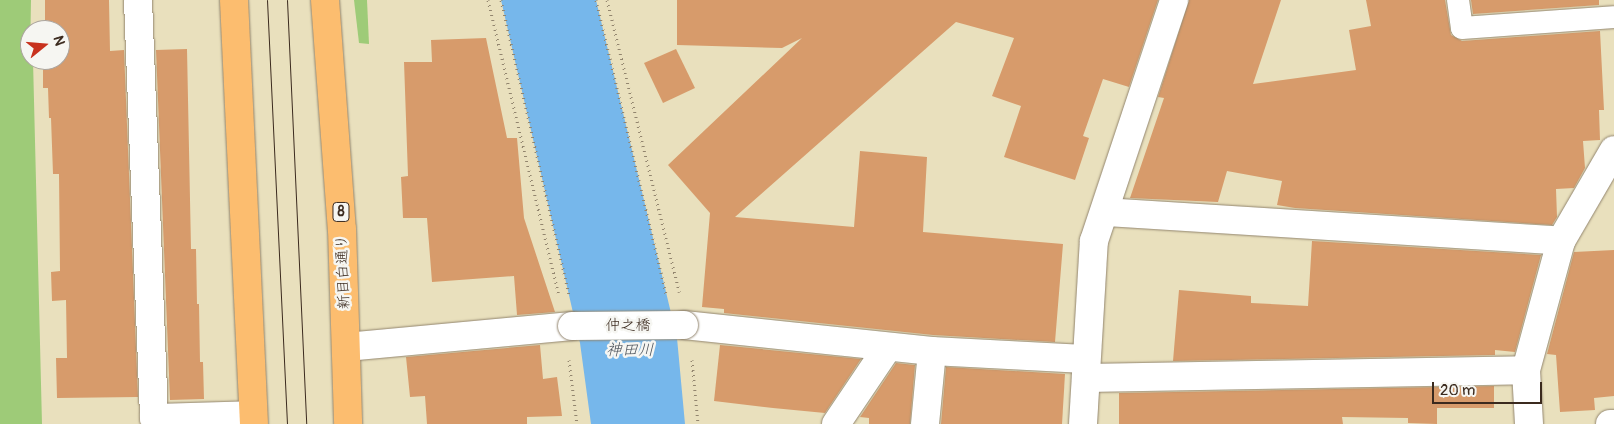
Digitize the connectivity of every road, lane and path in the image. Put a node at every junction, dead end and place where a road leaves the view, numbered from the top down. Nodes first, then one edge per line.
1 (138, 0) edge
2 (234, 0) edge
3 (325, 0) edge
4 (488, 0) edge
5 (500, 0) edge
6 (596, 0) edge
7 (607, 0) edge
8 (1174, 0) edge
9 (1458, 0) edge
10 (1614, 17) edge
11 (1614, 150) edge
12 (1105, 212) junction
13 (1561, 241) junction
14 (678, 283) dead end
15 (570, 298) dead end
16 (668, 299) dead end
17 (568, 326) junction
18 (346, 347) junction
19 (888, 347) junction
20 (932, 351) junction
21 (1085, 368) junction
22 (1526, 370) junction
23 (253, 420) edge
24 (348, 424) edge
25 (577, 424) edge
26 (836, 424) edge
27 (925, 424) edge
28 (1083, 424) edge
29 (1530, 424) edge
30 (1610, 424) edge
31 (1614, 424) edge

1 - 23 street
2 - 23 main road
3 - 18 main road, 新目白通り / 8
4 - 17 path
5 - 15 path
6 - 16 path
7 - 14 path
8 - 12 street
9 - 10 lane
11 - 13 street
12 - 13 street
12 - 21 street
13 - 22 street
17 - 18 street, 仲之橋
17 - 19 street, 仲之橋, bridge
17 - 25 path
18 - 24 main road, 新目白通り / 8
19 - 20 street, 仲之橋
19 - 26 street
20 - 21 street, 仲之橋
20 - 27 street
21 - 22 street, 仲之橋
21 - 28 street
22 - 29 street
30 - 31 street

